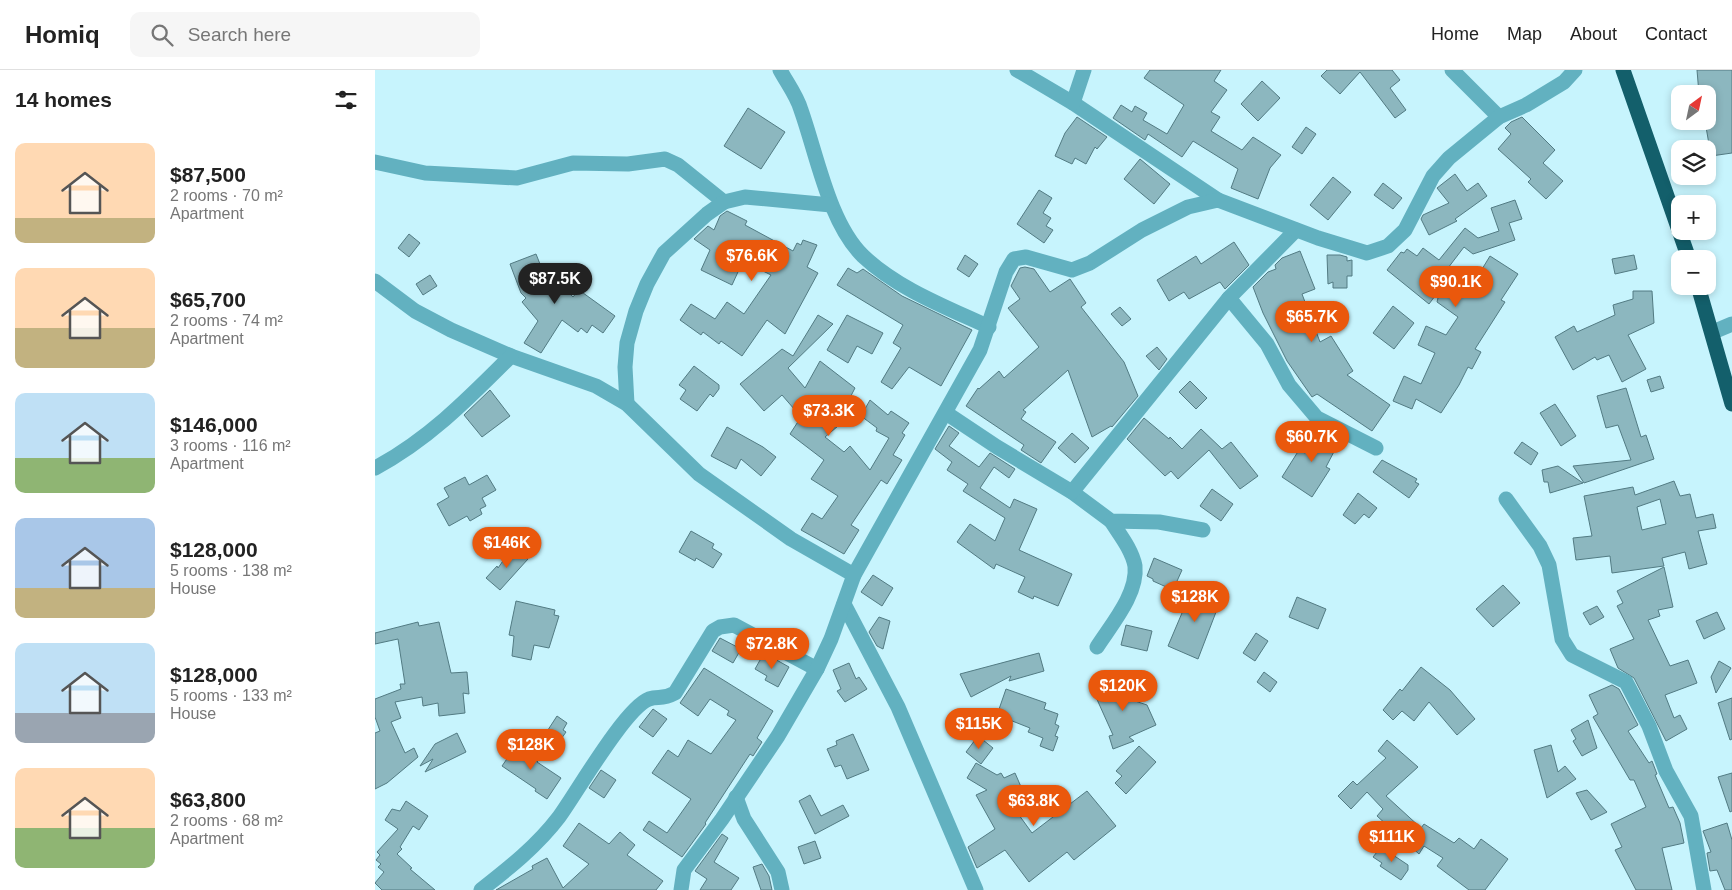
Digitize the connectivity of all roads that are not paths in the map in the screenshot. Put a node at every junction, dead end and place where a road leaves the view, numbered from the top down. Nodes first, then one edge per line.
1 (780, 70) edge
2 (1017, 70) edge
3 (1084, 70) edge
4 (1452, 70) edge
5 (1575, 70) edge
6 (1623, 70) edge
7 (1073, 103) junction
8 (1499, 118) junction
9 (375, 162) edge
10 (1218, 200) junction
11 (724, 202) junction
12 (831, 205) junction
13 (1296, 230) junction
14 (1686, 250) edge
15 (375, 281) edge
16 (1701, 295) edge
17 (1229, 298) junction
18 (1732, 324) edge
19 (989, 327) junction
20 (1713, 332) junction
21 (511, 356) junction
22 (627, 404) junction
23 (1732, 404) edge
24 (946, 413) junction
25 (1375, 448) dead end
26 (375, 468) edge
27 (1072, 492) junction
28 (1506, 499) dead end
29 (1111, 522) junction
30 (1203, 530) dead end
31 (855, 575) junction
32 (844, 604) junction
33 (1097, 647) dead end
34 (817, 669) junction
35 (736, 797) junction
36 (481, 890) edge
37 (681, 890) edge
38 (782, 890) edge
39 (975, 890) edge
40 (1704, 890) edge

1 - 12 street
2 - 7 street
3 - 7 street
4 - 8 street
5 - 8 street
6 - 14 highway
7 - 10 street
8 - 13 street
9 - 11 street
10 - 13 street
10 - 19 street
11 - 12 street
11 - 22 street
12 - 19 street
13 - 17 street
15 - 21 street
16 - 20 highway
17 - 25 street
17 - 27 street
18 - 20 street
19 - 24 street
20 - 23 highway
21 - 22 street
21 - 26 street
22 - 31 street
24 - 27 street
24 - 31 street
27 - 29 street
28 - 40 street
29 - 30 street
29 - 33 street
31 - 32 street
32 - 34 street
32 - 39 street
34 - 35 street
34 - 36 street
35 - 37 street
35 - 38 street

